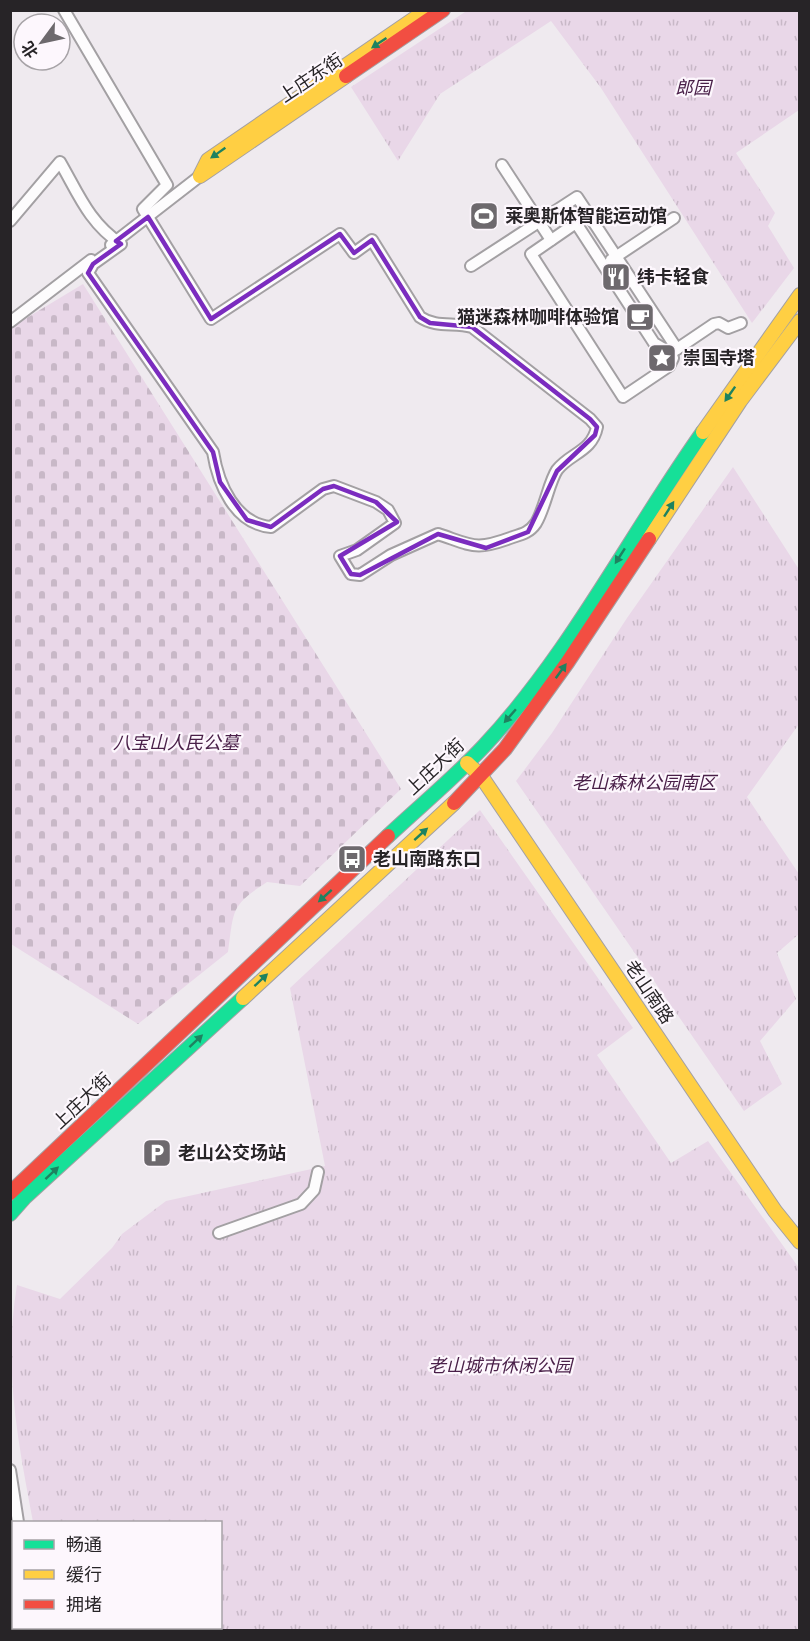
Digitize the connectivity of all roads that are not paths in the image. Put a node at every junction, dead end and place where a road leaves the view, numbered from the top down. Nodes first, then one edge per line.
1 (64, 10) edge
2 (427, 10) edge
3 (443, 10) edge
4 (502, 165) dead end
5 (200, 176) junction
6 (674, 218) dead end
7 (10, 221) edge
8 (539, 222) junction
9 (551, 240) junction
10 (616, 256) junction
11 (603, 265) junction
12 (471, 266) dead end
13 (800, 295) edge
14 (800, 321) edge
15 (10, 322) edge
16 (741, 323) dead end
17 (674, 351) junction
18 (467, 763) junction
19 (481, 776) junction
20 (318, 1172) dead end
21 (10, 1193) edge
22 (10, 1214) edge
23 (219, 1233) dead end
24 (800, 1242) edge
25 (10, 1470) edge
26 (18, 1521) edge

1 - 7 street
2 -> 5 main road, 上庄东街
3 - 5 main road, 上庄东街
4 - 8 street
5 - 15 street, 上庄东街
6 - 10 street
8 - 9 street
8 - 10 street
8 - 12 street
9 - 11 street
9 - 17 street
10 - 11 street
10 - 17 street
11 - 17 street
13 -> 18 main road, 上庄大街
19 -> 14 main road, 上庄大街
16 - 17 street
18 - 19 main road, 老山南路
18 -> 21 main road, 上庄大街
22 -> 19 main road, 上庄大街
19 - 24 main road, 老山南路
20 - 23 street
25 - 26 street

